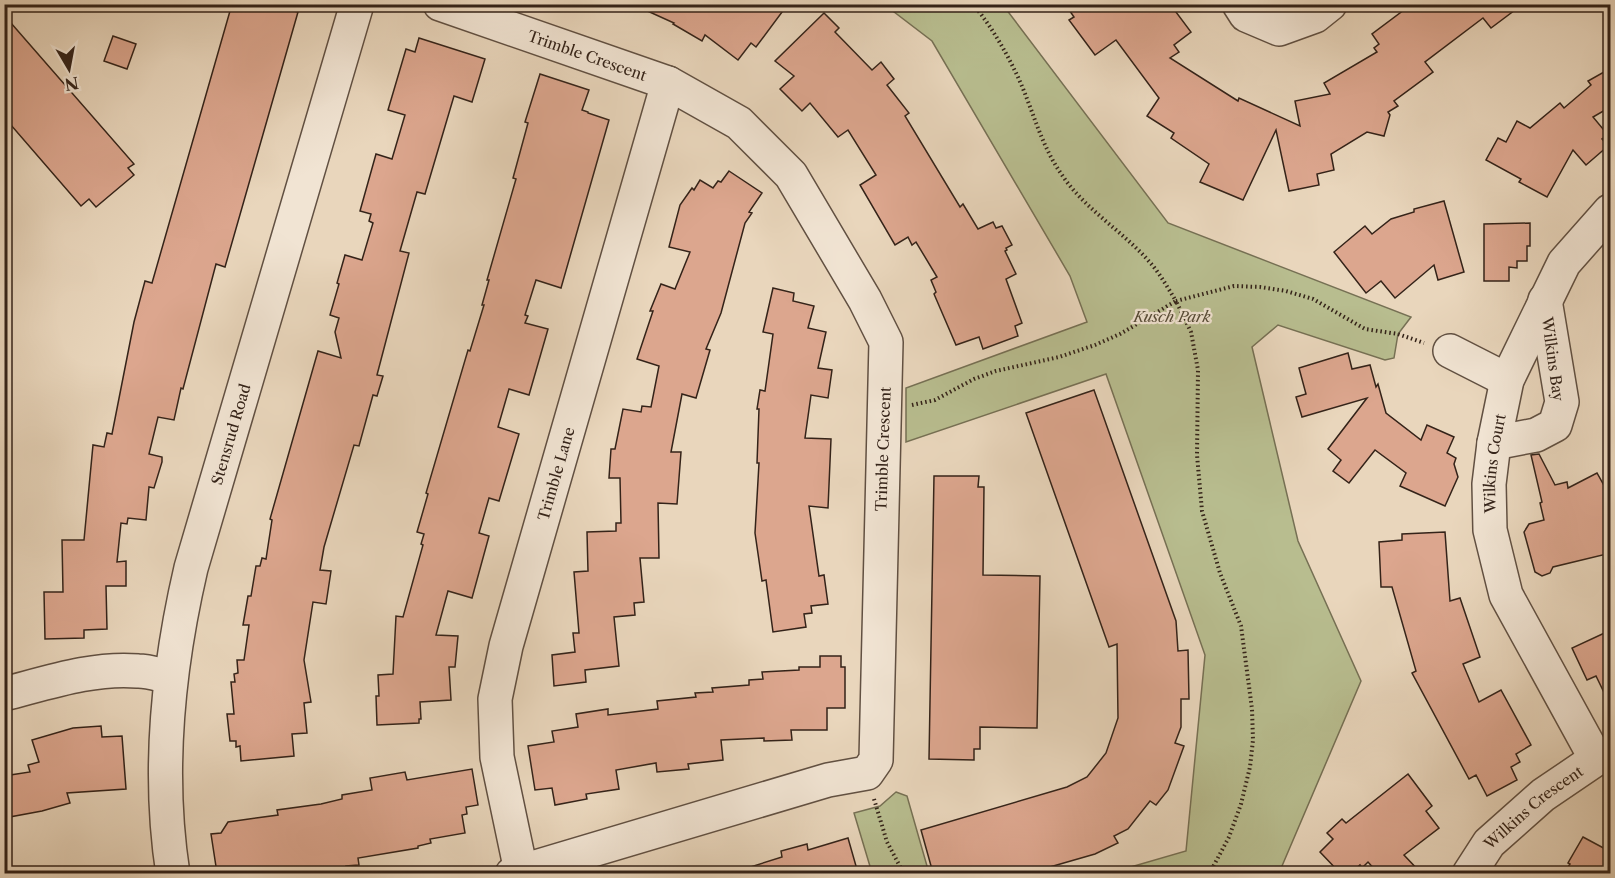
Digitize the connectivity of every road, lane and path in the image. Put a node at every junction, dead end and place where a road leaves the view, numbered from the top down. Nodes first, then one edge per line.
1 (357, 4) edge
2 (440, 4) edge
3 (973, 4) edge
4 (1239, 4) edge
5 (1330, 4) edge
6 (668, 83) junction
7 (1611, 211) edge
8 (1545, 300) junction
9 (1176, 301) junction
10 (1403, 336) dead end
11 (1450, 351) dead end
12 (1507, 380) junction
13 (903, 406) dead end
14 (1494, 443) junction
15 (170, 677) junction
16 (4, 694) edge
17 (1603, 757) edge
18 (874, 800) dead end
19 (1213, 867) junction
20 (517, 872) edge
21 (173, 873) edge
22 (904, 873) edge
23 (1205, 873) edge
24 (1212, 873) edge
25 (1469, 873) edge

1 - 15 street, Stensrud Road
2 - 6 street, Trimble Crescent
3 - 9 path
4 - 5 street
6 - 20 street, Trimble Lane
6 - 20 street, Trimble Crescent
7 - 8 street, Wilkins Court
8 - 12 street, Wilkins Court
8 - 14 street, Wilkins Bay
9 - 10 path
9 - 13 path
9 - 19 path
11 - 12 street
12 - 14 street, Wilkins Court
14 - 17 street, Wilkins Court
15 - 16 street
15 - 21 street, Stensrud Road
17 - 25 street, Wilkins Crescent
18 - 22 path
19 - 23 path
19 - 24 path

